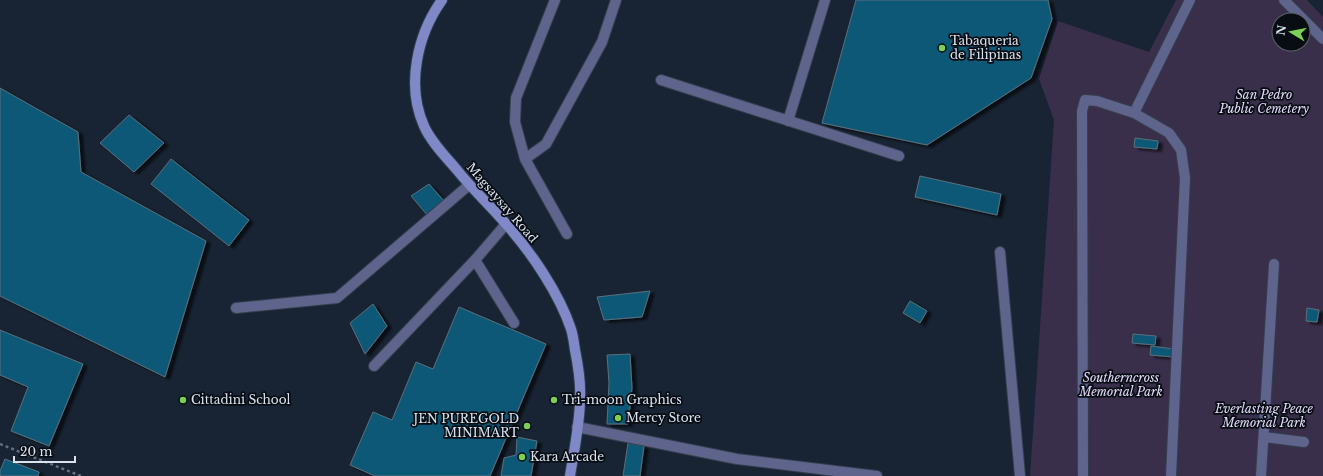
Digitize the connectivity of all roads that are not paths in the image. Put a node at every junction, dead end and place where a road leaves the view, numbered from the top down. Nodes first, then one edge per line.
1 (442, 0) edge
2 (555, 0) edge
3 (616, 0) edge
4 (825, 0) edge
5 (1190, 0) edge
6 (1284, 0) edge
7 (1323, 39) edge
8 (661, 80) dead end
9 (1134, 113) junction
10 (788, 121) junction
11 (899, 156) dead end
12 (525, 159) junction
13 (470, 186) junction
14 (506, 224) junction
15 (567, 234) dead end
16 (1000, 252) dead end
17 (474, 260) junction
18 (1274, 264) dead end
19 (236, 308) dead end
20 (514, 323) dead end
21 (374, 366) dead end
22 (577, 427) junction
23 (1264, 437) junction
24 (1304, 442) dead end
25 (570, 476) edge
26 (877, 476) edge
27 (1020, 476) edge
28 (1082, 476) edge
29 (1172, 476) edge
30 (1261, 476) edge

1 - 13 main road, Magsaysay Road
2 - 12 street
3 - 12 street
4 - 10 street
5 - 9 street
6 - 7 street
8 - 10 street
9 - 28 street
9 - 29 street
10 - 11 street
12 - 15 street
13 - 14 main road, Magsaysay Road
13 - 19 street
14 - 17 street
14 - 22 main road, Magsaysay Road
16 - 27 street
17 - 20 street
17 - 21 street
18 - 23 street
22 - 25 main road, Magsaysay Road
22 - 26 street
23 - 24 street
23 - 30 street

